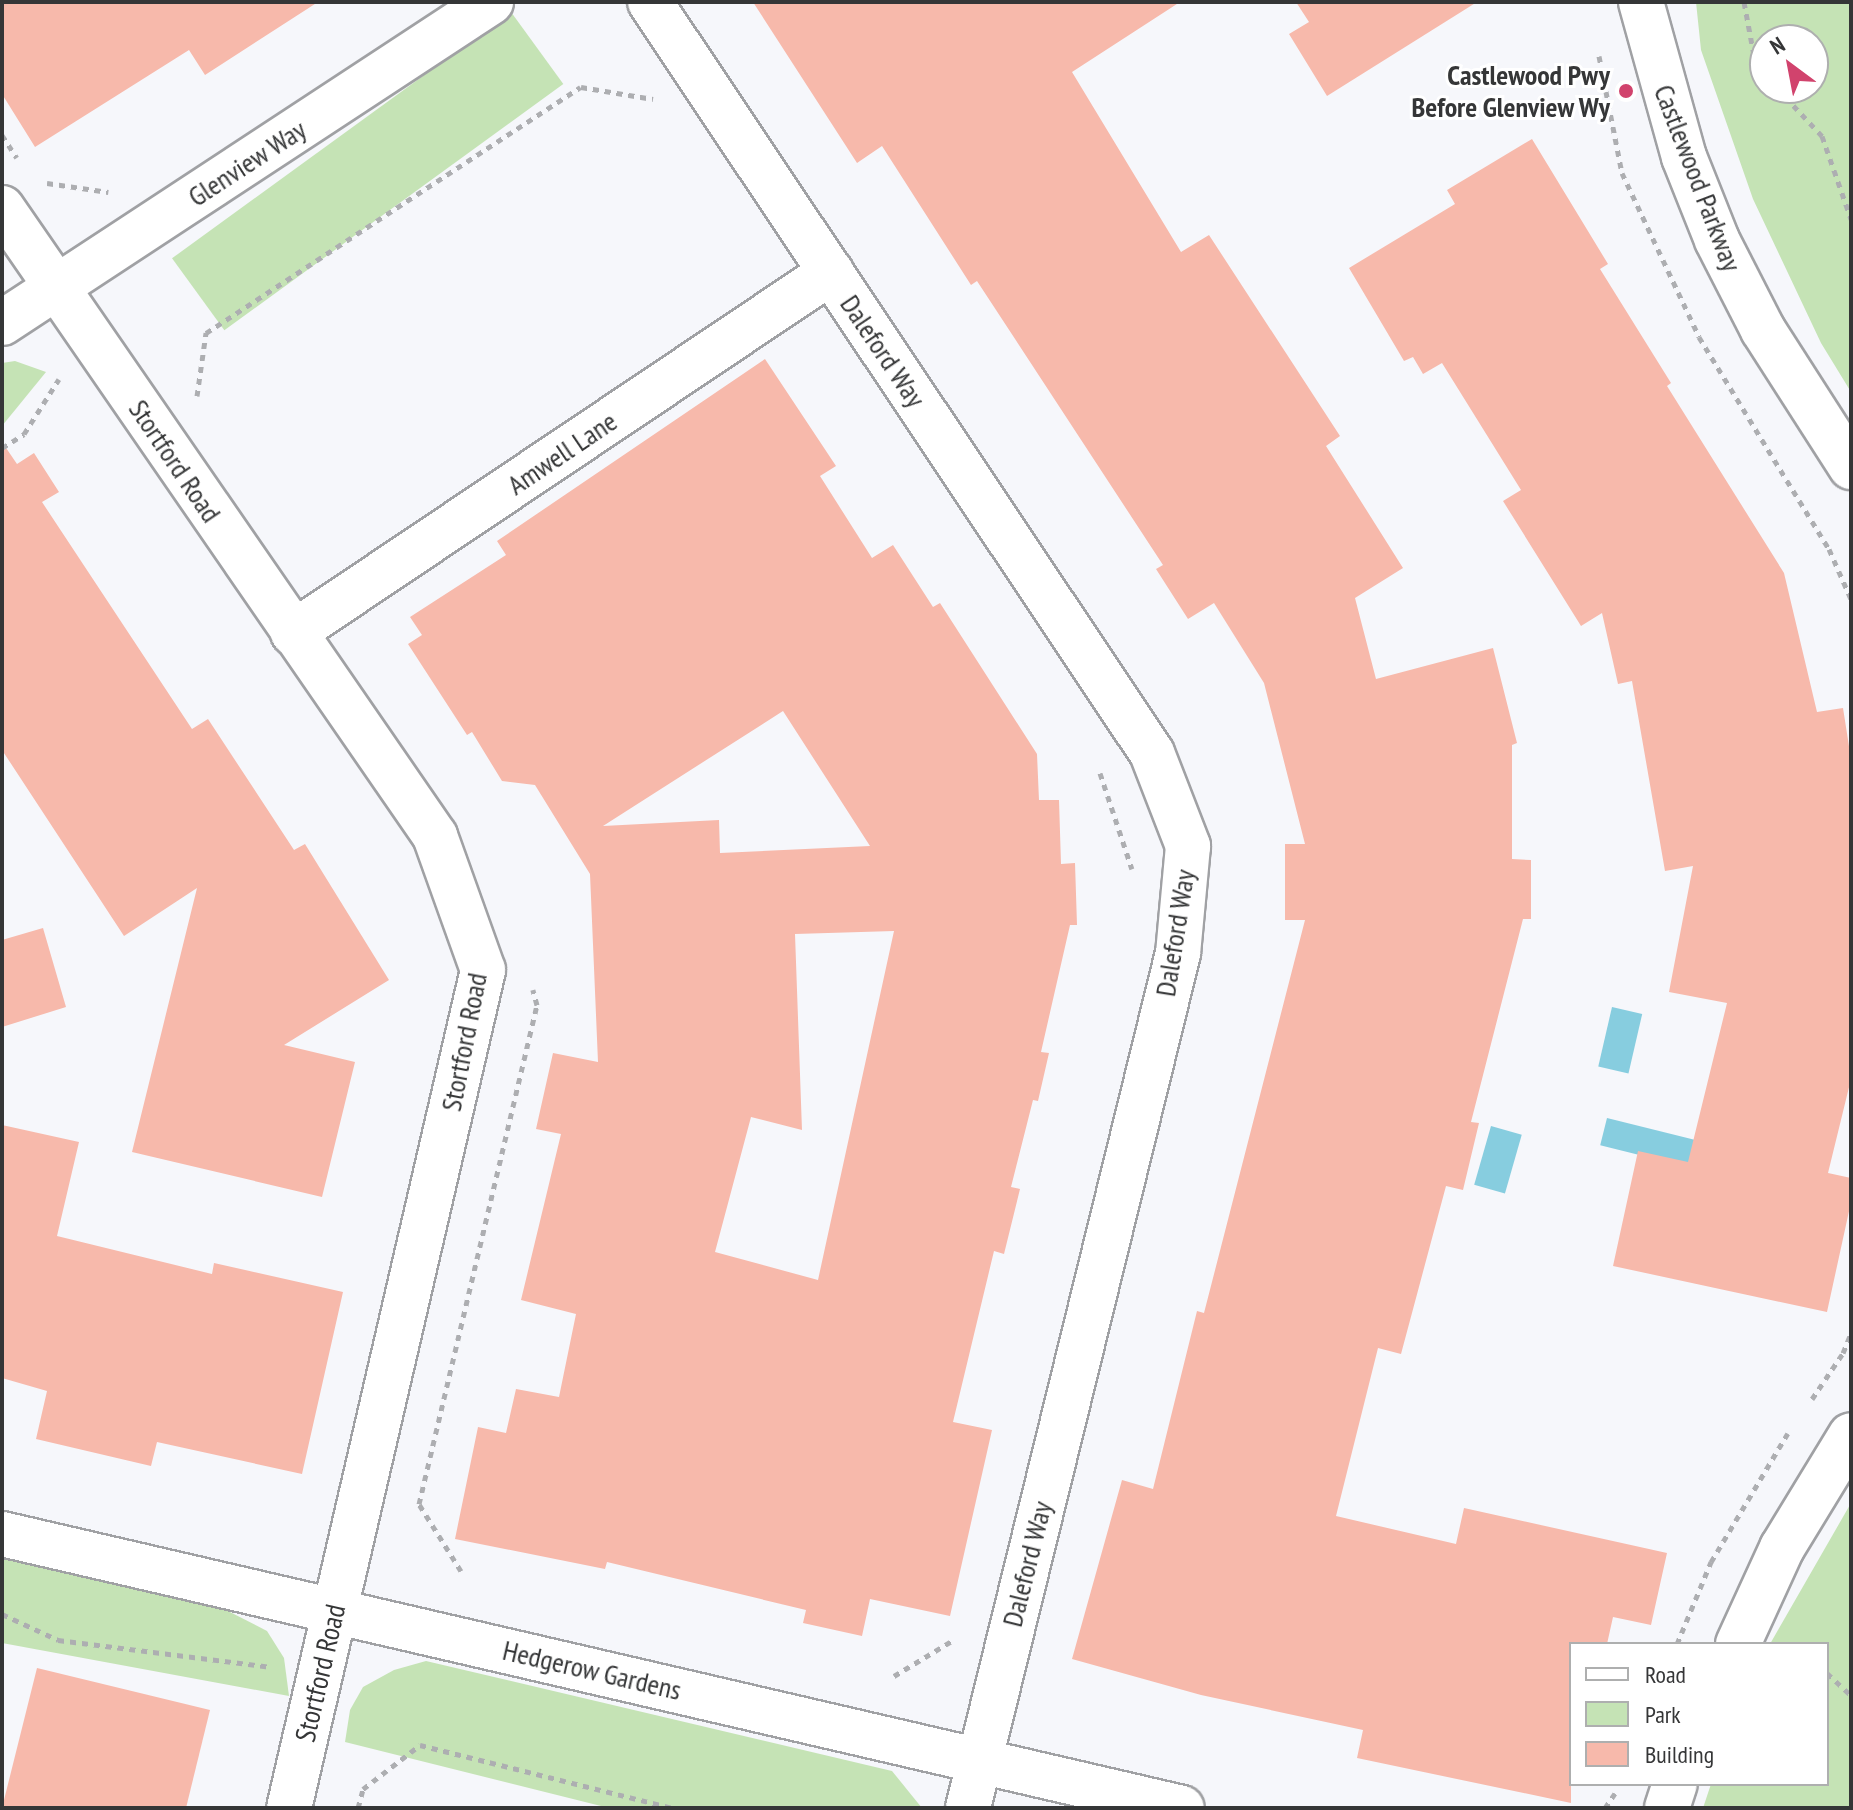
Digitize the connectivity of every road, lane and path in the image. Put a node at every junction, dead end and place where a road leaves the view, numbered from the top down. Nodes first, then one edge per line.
1 (491, 2) edge
2 (650, 2) edge
3 (1641, 2) edge
4 (1744, 2) edge
5 (1749, 29) edge
6 (1792, 104) edge
7 (664, 112) dead end
8 (2, 135) edge
9 (25, 170) dead end
10 (18, 195) edge
11 (1851, 219) edge
12 (138, 234) junction
13 (831, 272) junction
14 (57, 287) junction
15 (2, 323) edge
16 (88, 335) junction
17 (195, 405) dead end
18 (2, 448) edge
19 (1851, 467) edge
20 (293, 633) junction
21 (1097, 762) dead end
22 (1135, 878) dead end
23 (529, 976) dead end
24 (1851, 1435) edge
25 (2, 1534) edge
26 (461, 1571) dead end
27 (334, 1611) junction
28 (2, 1614) edge
29 (961, 1622) dead end
30 (1739, 1642) edge
31 (320, 1673) junction
32 (1829, 1675) edge
33 (894, 1676) dead end
34 (1851, 1695) edge
35 (979, 1759) junction
36 (1617, 1786) edge
37 (1674, 1786) edge
38 (289, 1808) edge
39 (358, 1808) edge
40 (672, 1808) edge
41 (968, 1808) edge
42 (1182, 1808) edge
43 (1605, 1808) edge
44 (1667, 1808) edge

1 - 12 street, Glenview Way
2 - 13 street, Daleford Way
3 - 19 street, Castlewood Parkway
4 - 5 path
6 - 11 path
7 - 17 path
8 - 9 path
10 - 12 path
10 - 14 street, Stortford Road
12 - 14 street, Glenview Way
13 - 20 street, Amwell Lane
13 - 35 street, Daleford Way
14 - 15 street, Glenview Way
14 - 16 street, Stortford Road
16 - 18 path
16 - 20 street, Stortford Road
20 - 27 street, Stortford Road
21 - 22 path
23 - 26 path
24 - 30 street
25 - 27 street, Hedgerow Gardens
27 - 31 street, Stortford Road
27 - 35 street, Hedgerow Gardens
28 - 31 path
29 - 33 path
31 - 38 street, Stortford Road
32 - 34 path
35 - 41 street, Daleford Way
35 - 42 street, Hedgerow Gardens
36 - 43 path
37 - 44 street
39 - 40 path

